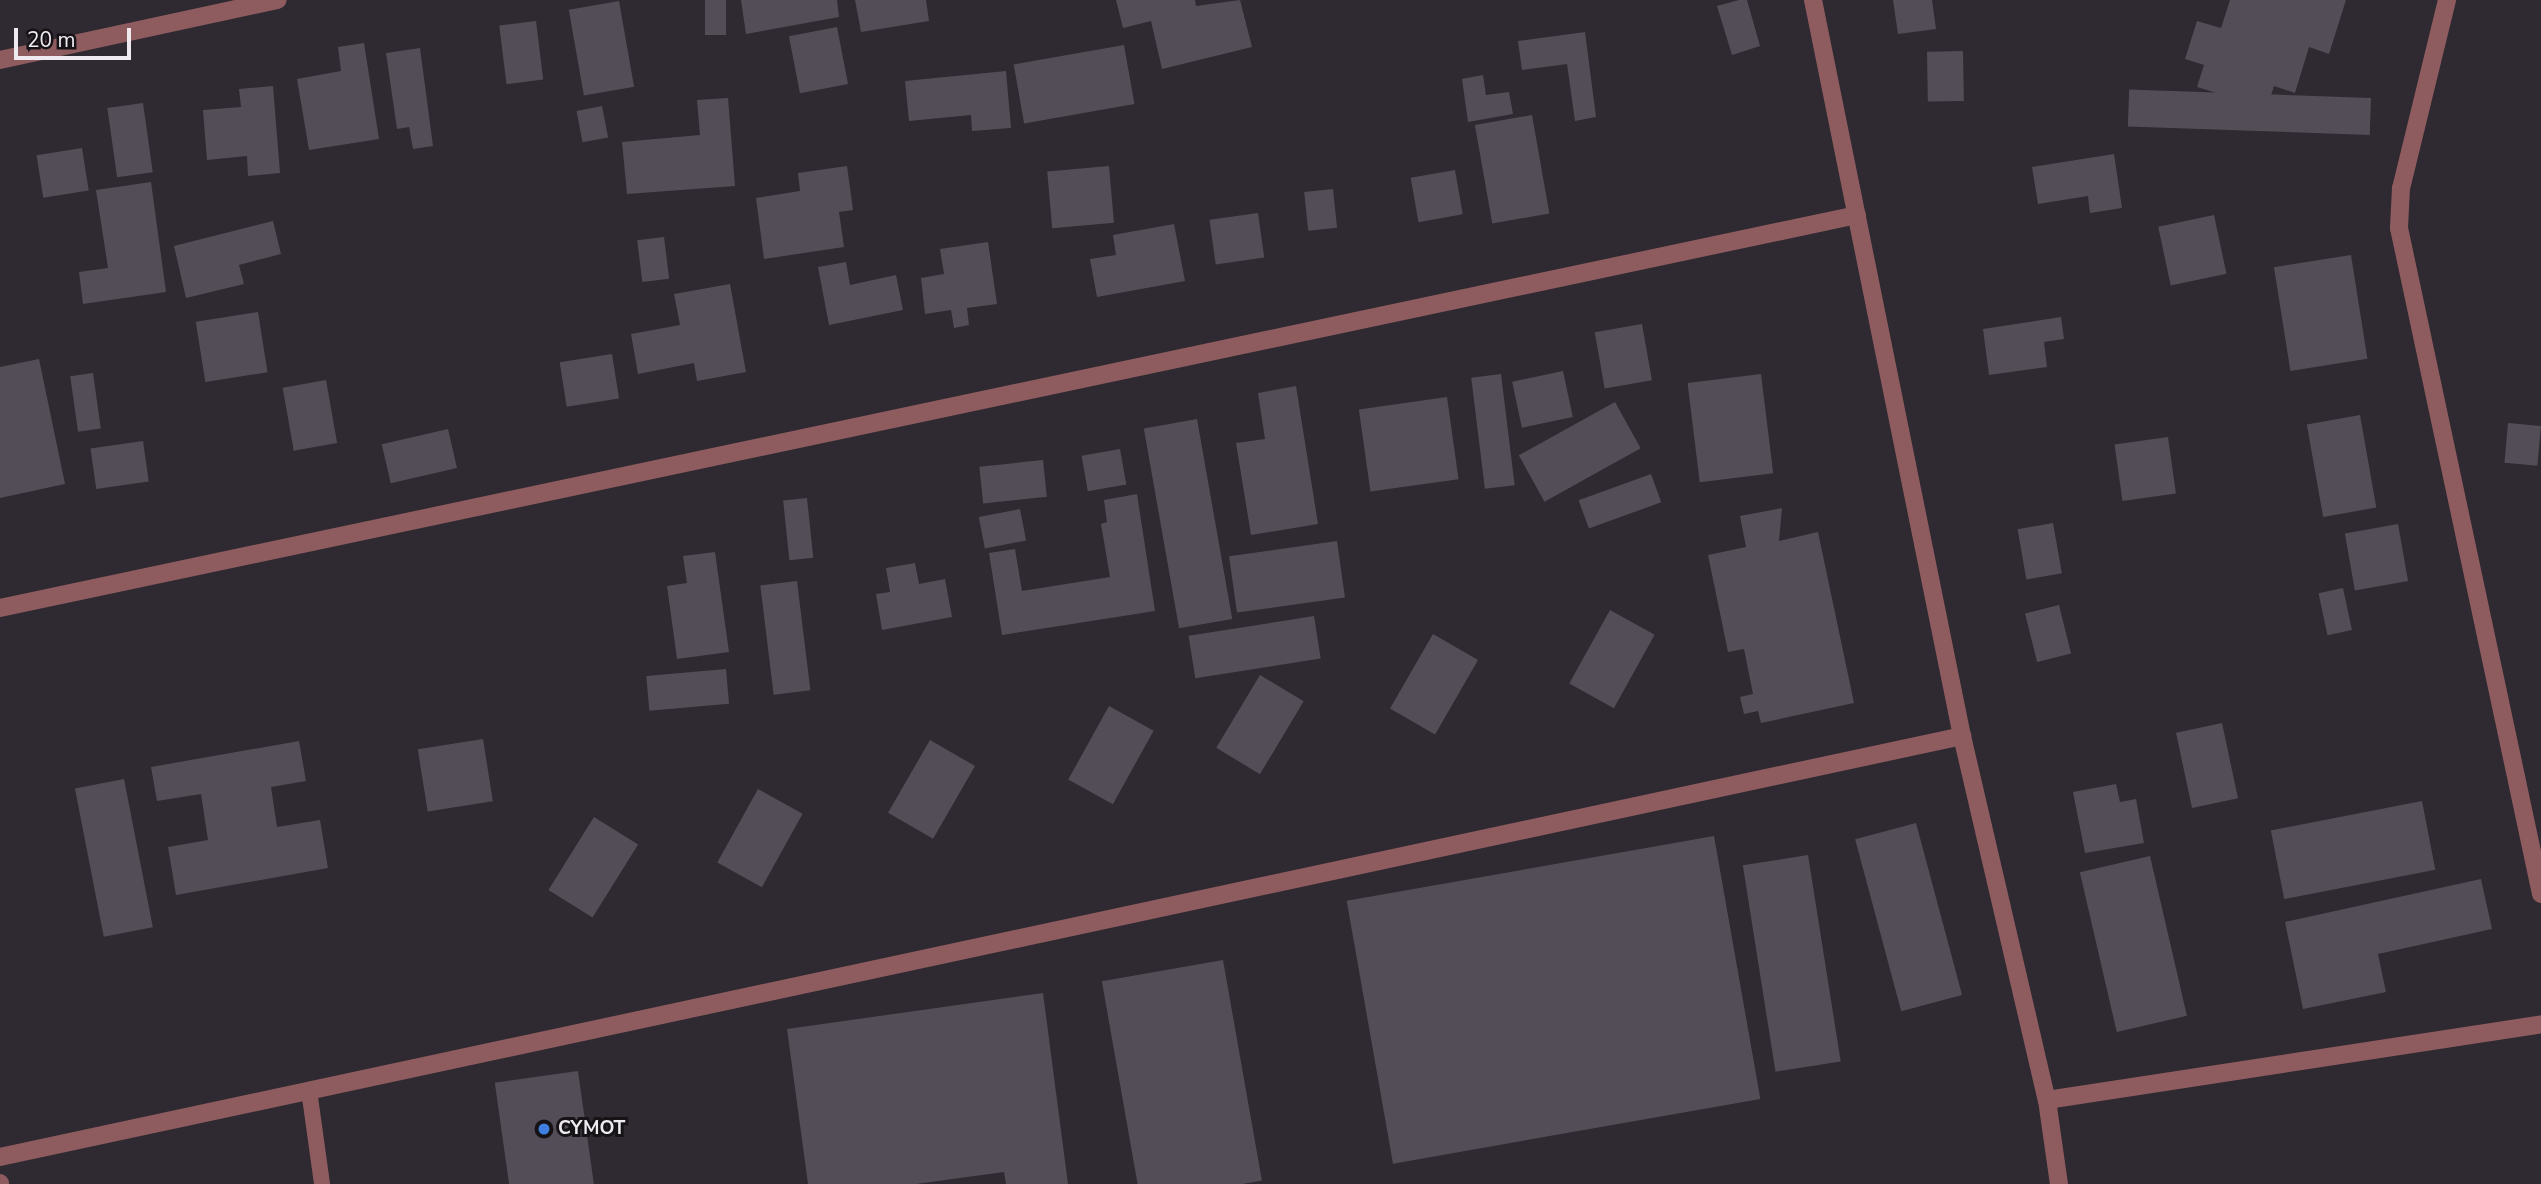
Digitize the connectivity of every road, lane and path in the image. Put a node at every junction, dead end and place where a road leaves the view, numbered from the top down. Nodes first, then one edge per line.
1 (278, 0) edge
2 (1813, 0) edge
3 (2447, 0) edge
4 (0, 60) edge
5 (1857, 215) junction
6 (0, 608) edge
7 (1962, 736) junction
8 (2541, 894) edge
9 (2541, 1024) edge
10 (309, 1090) junction
11 (2047, 1100) junction
12 (0, 1157) edge
13 (322, 1184) edge
14 (2059, 1184) edge

1 - 4 street
2 - 5 street
3 - 8 street
5 - 6 street
5 - 7 street
7 - 10 street
7 - 11 street
9 - 11 street
10 - 12 street
10 - 13 lane
11 - 14 street

